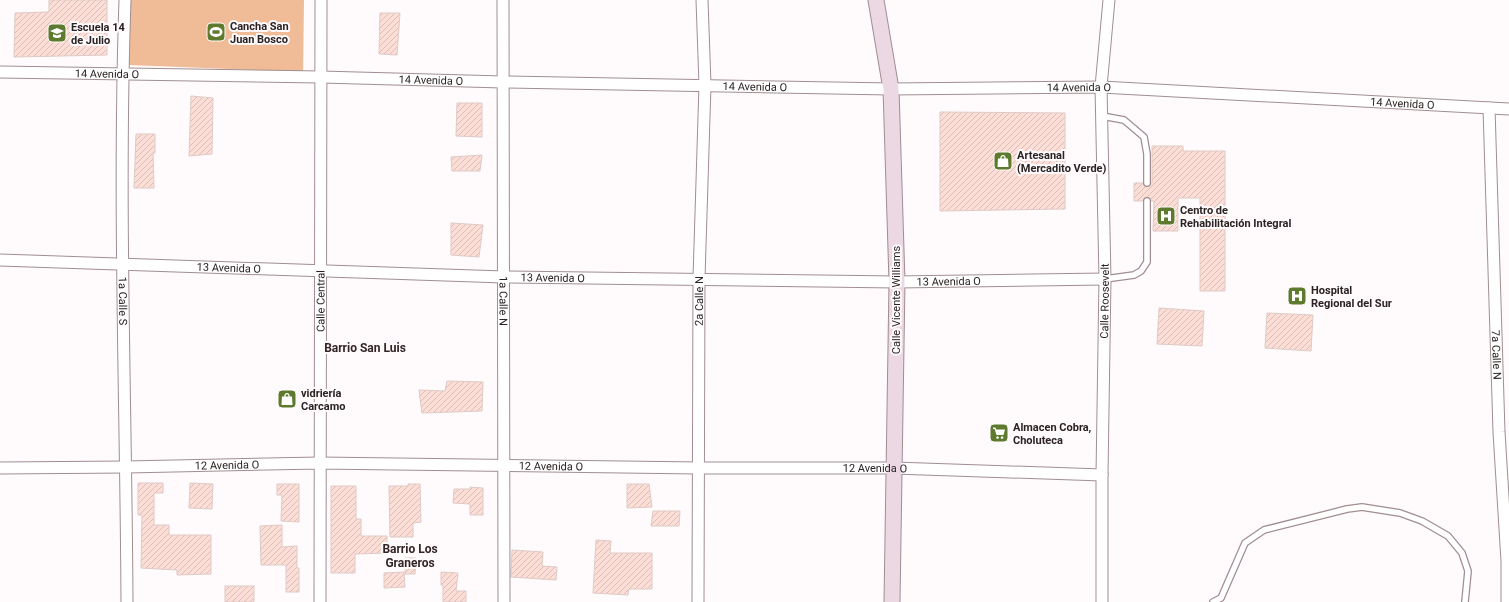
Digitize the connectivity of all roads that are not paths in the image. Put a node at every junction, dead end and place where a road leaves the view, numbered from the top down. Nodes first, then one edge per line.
1 (125, 0) edge
2 (320, 0) edge
3 (503, 0) edge
4 (702, 0) edge
5 (876, 0) edge
6 (1109, 0) edge
7 (0, 72) edge
8 (122, 74) junction
9 (321, 77) junction
10 (503, 82) junction
11 (705, 85) junction
12 (1101, 87) junction
13 (891, 89) junction
14 (1489, 108) junction
15 (1509, 109) edge
16 (1102, 116) junction
17 (1147, 183) dead end
18 (1147, 201) dead end
19 (0, 260) edge
20 (123, 265) junction
21 (320, 272) junction
22 (504, 277) junction
23 (699, 278) junction
24 (1105, 279) junction
25 (897, 282) junction
26 (320, 463) junction
27 (504, 466) junction
28 (0, 468) edge
29 (127, 468) junction
30 (698, 468) junction
31 (894, 468) junction
32 (1505, 471) edge
33 (1102, 474) junction
34 (127, 602) edge
35 (320, 602) edge
36 (504, 602) edge
37 (698, 602) edge
38 (892, 602) edge
39 (1102, 602) edge
40 (1214, 602) edge
41 (1465, 602) edge
42 (1507, 602) edge

1 - 8 street, 1a Calle S
2 - 9 street, Calle Central
3 - 10 street, 1a Calle N
4 - 11 street, 2a Calle N
5 - 13 main road, Calle Vicente Williams
6 - 12 street, Calle Roosevelt
7 - 8 street, 14 Avenida O
8 - 9 street, 14 Avenida O
8 - 20 street, 1a Calle S
9 - 10 street, 14 Avenida O
9 - 21 street, Calle Central
10 - 11 street, 14 Avenida O
10 - 22 street, 1a Calle N
11 - 13 street, 14 Avenida O
11 - 23 street, 2a Calle N
12 - 13 street, 14 Avenida O
12 - 14 street, 14 Avenida O
12 - 16 street, Calle Roosevelt
13 - 25 main road, Calle Vicente Williams
14 - 15 street, 14 Avenida O
14 - 32 street, 7a Calle N
16 - 17 lane
16 - 24 street, Calle Roosevelt
18 - 24 lane
19 - 20 street, 13 Avenida O
20 - 21 street, 13 Avenida O
20 - 29 street, 1a Calle S
21 - 22 street, 13 Avenida O
21 - 26 street, Calle Central
22 - 23 street, 13 Avenida O
22 - 27 street, 1a Calle N
23 - 25 street, 13 Avenida O
23 - 30 street, 2a Calle N
24 - 25 street, 13 Avenida O
24 - 33 street, Calle Roosevelt
25 - 31 main road, Calle Vicente Williams
26 - 27 street, 12 Avenida O
26 - 29 street, 12 Avenida O
26 - 35 street, Calle Central
27 - 30 street, 12 Avenida O
27 - 36 street, 1a Calle N
28 - 29 street, 12 Avenida O
29 - 34 street, 1a Calle S
30 - 31 street, 12 Avenida O
30 - 37 street, 2a Calle N
31 - 33 street, 12 Avenida O
31 - 38 main road, Calle Vicente Williams
32 - 42 street, 7a Calle N
33 - 39 street, Calle Roosevelt
40 - 41 lane

